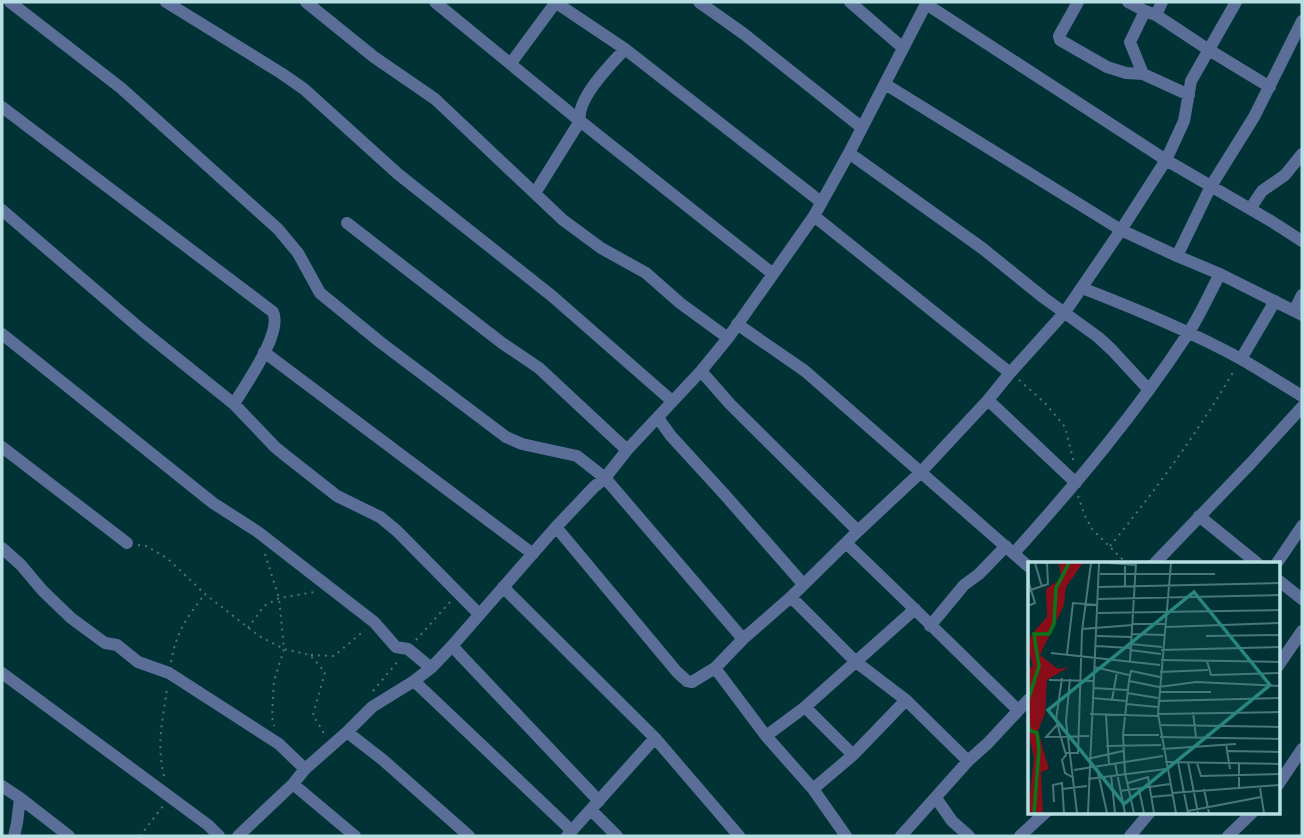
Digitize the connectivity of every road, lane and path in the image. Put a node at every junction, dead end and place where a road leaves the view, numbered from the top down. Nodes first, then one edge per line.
1 (9, 2) edge
2 (166, 2) edge
3 (306, 2) edge
4 (435, 2) edge
5 (555, 2) edge
6 (699, 2) edge
7 (850, 2) edge
8 (1078, 2) edge
9 (1128, 2) edge
10 (1162, 2) edge
11 (1236, 2) edge
12 (926, 3) edge
13 (1151, 13) junction
14 (1302, 21) edge
15 (903, 48) junction
16 (625, 49) junction
17 (1209, 50) junction
18 (511, 63) junction
19 (1143, 74) junction
20 (885, 84) junction
21 (1270, 87) junction
22 (1189, 95) junction
23 (2, 107) edge
24 (580, 121) junction
25 (861, 127) junction
26 (849, 153) junction
27 (1302, 154) edge
28 (1166, 160) junction
29 (1211, 186) junction
30 (535, 193) junction
31 (821, 202) junction
32 (1250, 209) junction
33 (2, 210) edge
34 (814, 216) junction
35 (347, 223) dead end
36 (1121, 230) junction
37 (1302, 241) edge
38 (1177, 256) junction
39 (773, 274) junction
40 (1220, 274) junction
41 (1082, 288) junction
42 (1302, 295) edge
43 (1275, 301) junction
44 (1065, 312) junction
45 (1298, 313) edge
46 (737, 324) junction
47 (1189, 333) junction
48 (2, 334) edge
49 (728, 338) junction
50 (264, 352) junction
51 (1241, 359) junction
52 (701, 371) junction
53 (1010, 373) junction
54 (1149, 390) junction
55 (1302, 396) edge
56 (988, 400) junction
57 (672, 401) junction
58 (234, 404) junction
59 (1302, 407) edge
60 (658, 418) junction
61 (2, 447) edge
62 (627, 450) junction
63 (920, 472) junction
64 (605, 478) junction
65 (1076, 483) junction
66 (1199, 516) junction
67 (1302, 526) edge
68 (556, 527) junction
69 (858, 531) junction
70 (258, 532) junction
71 (127, 543) joint
72 (846, 543) junction
73 (1110, 546) dead end
74 (2, 548) edge
75 (1010, 550) junction
76 (533, 554) junction
77 (1156, 562) edge
78 (1256, 562) edge
79 (1278, 562) edge
80 (1028, 566) edge
81 (322, 582) junction
82 (1280, 582) edge
83 (803, 584) junction
84 (503, 587) junction
85 (205, 593) junction
86 (457, 594) junction
87 (792, 597) junction
88 (279, 598) junction
89 (1302, 599) edge
90 (915, 609) junction
91 (479, 614) junction
92 (374, 622) junction
93 (930, 625) junction
94 (248, 628) junction
95 (1302, 631) edge
96 (743, 639) junction
97 (452, 646) junction
98 (284, 649) junction
99 (408, 649) junction
100 (310, 655) junction
101 (856, 662) junction
102 (1280, 663) edge
103 (431, 668) junction
104 (715, 668) junction
105 (2, 673) edge
106 (169, 673) junction
107 (414, 681) junction
108 (373, 692) dead end
109 (906, 700) junction
110 (1028, 700) edge
111 (805, 706) junction
112 (1018, 710) junction
113 (347, 732) junction
114 (766, 736) junction
115 (655, 738) junction
116 (334, 742) junction
117 (279, 744) junction
118 (1302, 749) edge
119 (853, 755) junction
120 (968, 761) junction
121 (305, 769) junction
122 (1280, 782) edge
123 (293, 784) junction
124 (2, 786) edge
125 (813, 789) junction
126 (170, 797) junction
127 (20, 798) junction
128 (936, 798) junction
129 (595, 805) junction
130 (1044, 814) edge
131 (1148, 814) edge
132 (1251, 814) edge
133 (569, 834) edge
134 (14, 836) edge
135 (69, 836) edge
136 (141, 836) edge
137 (219, 836) edge
138 (238, 836) edge
139 (355, 836) edge
140 (469, 836) edge
141 (617, 836) edge
142 (739, 836) edge
143 (846, 836) edge
144 (901, 836) edge
145 (969, 836) edge
146 (1020, 836) edge
147 (1130, 836) edge
148 (1228, 836) edge

1 - 64 street
2 - 57 street
3 - 30 street
4 - 18 street
5 - 16 street
5 - 18 street
6 - 25 street
7 - 15 street
8 - 19 street
9 - 13 street
10 - 13 street
11 - 17 street
12 - 15 street
12 - 28 street
13 - 17 street
13 - 19 street
14 - 21 street
15 - 20 street
16 - 24 street
16 - 31 street
17 - 21 street
17 - 22 street
18 - 24 street
19 - 22 street
20 - 25 street
20 - 36 street
21 - 29 street
22 - 28 street
23 - 50 street
24 - 30 street
24 - 39 street
25 - 26 street
26 - 31 street
26 - 44 street
27 - 32 street
28 - 29 street
28 - 36 street
29 - 32 street
29 - 38 street
30 - 49 street
31 - 34 street
32 - 37 street
33 - 58 street
34 - 39 street
34 - 53 street
35 - 62 street
36 - 38 street
36 - 41 street
38 - 40 street
39 - 46 street
40 - 43 street
40 - 47 street
41 - 44 street
41 - 47 street
42 - 45 street
43 - 45 street
43 - 51 street
44 - 53 street
44 - 54 street
46 - 49 street
46 - 63 street
47 - 51 street
47 - 54 street
48 - 70 street
49 - 52 street
50 - 58 street
50 - 76 street
51 - 55 street
51 - 73 path
52 - 57 street
52 - 69 street
53 - 56 street
54 - 65 street
56 - 63 street
56 - 65 street
57 - 60 street
58 - 86 street
59 - 66 street
60 - 62 street
60 - 83 street
61 - 71 street
62 - 64 street
63 - 69 street
63 - 75 street
64 - 68 street
64 - 96 street
65 - 75 street
66 - 77 street
66 - 78 street
67 - 79 street
68 - 76 street
68 - 104 street
69 - 72 street
70 - 81 street
70 - 88 path
71 - 85 path
72 - 83 street
72 - 90 street
74 - 106 street
75 - 80 street
75 - 93 street
76 - 84 street
81 - 88 path
81 - 92 street
82 - 89 street
83 - 87 street
84 - 91 street
84 - 115 street
85 - 94 path
85 - 106 path
86 - 91 street
86 - 99 path
87 - 96 street
87 - 101 street
88 - 94 path
88 - 98 path
90 - 93 street
90 - 101 street
91 - 97 street
92 - 99 street
92 - 100 path
93 - 112 street
94 - 98 path
95 - 102 street
96 - 104 street
97 - 103 street
97 - 129 street
98 - 100 path
98 - 117 path
99 - 103 street
99 - 108 path
100 - 116 path
101 - 109 street
101 - 111 street
103 - 107 street
104 - 114 street
105 - 126 street
106 - 117 street
106 - 126 path
107 - 113 street
107 - 133 street
109 - 119 street
109 - 120 street
110 - 112 street
111 - 114 street
111 - 119 street
112 - 120 street
113 - 116 street
113 - 140 street
114 - 125 street
115 - 129 street
115 - 142 street
116 - 121 street
117 - 121 street
118 - 122 street
119 - 125 street
120 - 128 street
121 - 123 street
123 - 138 street
123 - 139 street
124 - 127 street
125 - 143 street
126 - 136 path
126 - 137 street
127 - 134 street
127 - 135 street
128 - 144 street
128 - 145 street
129 - 133 street
129 - 141 street
130 - 146 street
131 - 147 street
132 - 148 street

